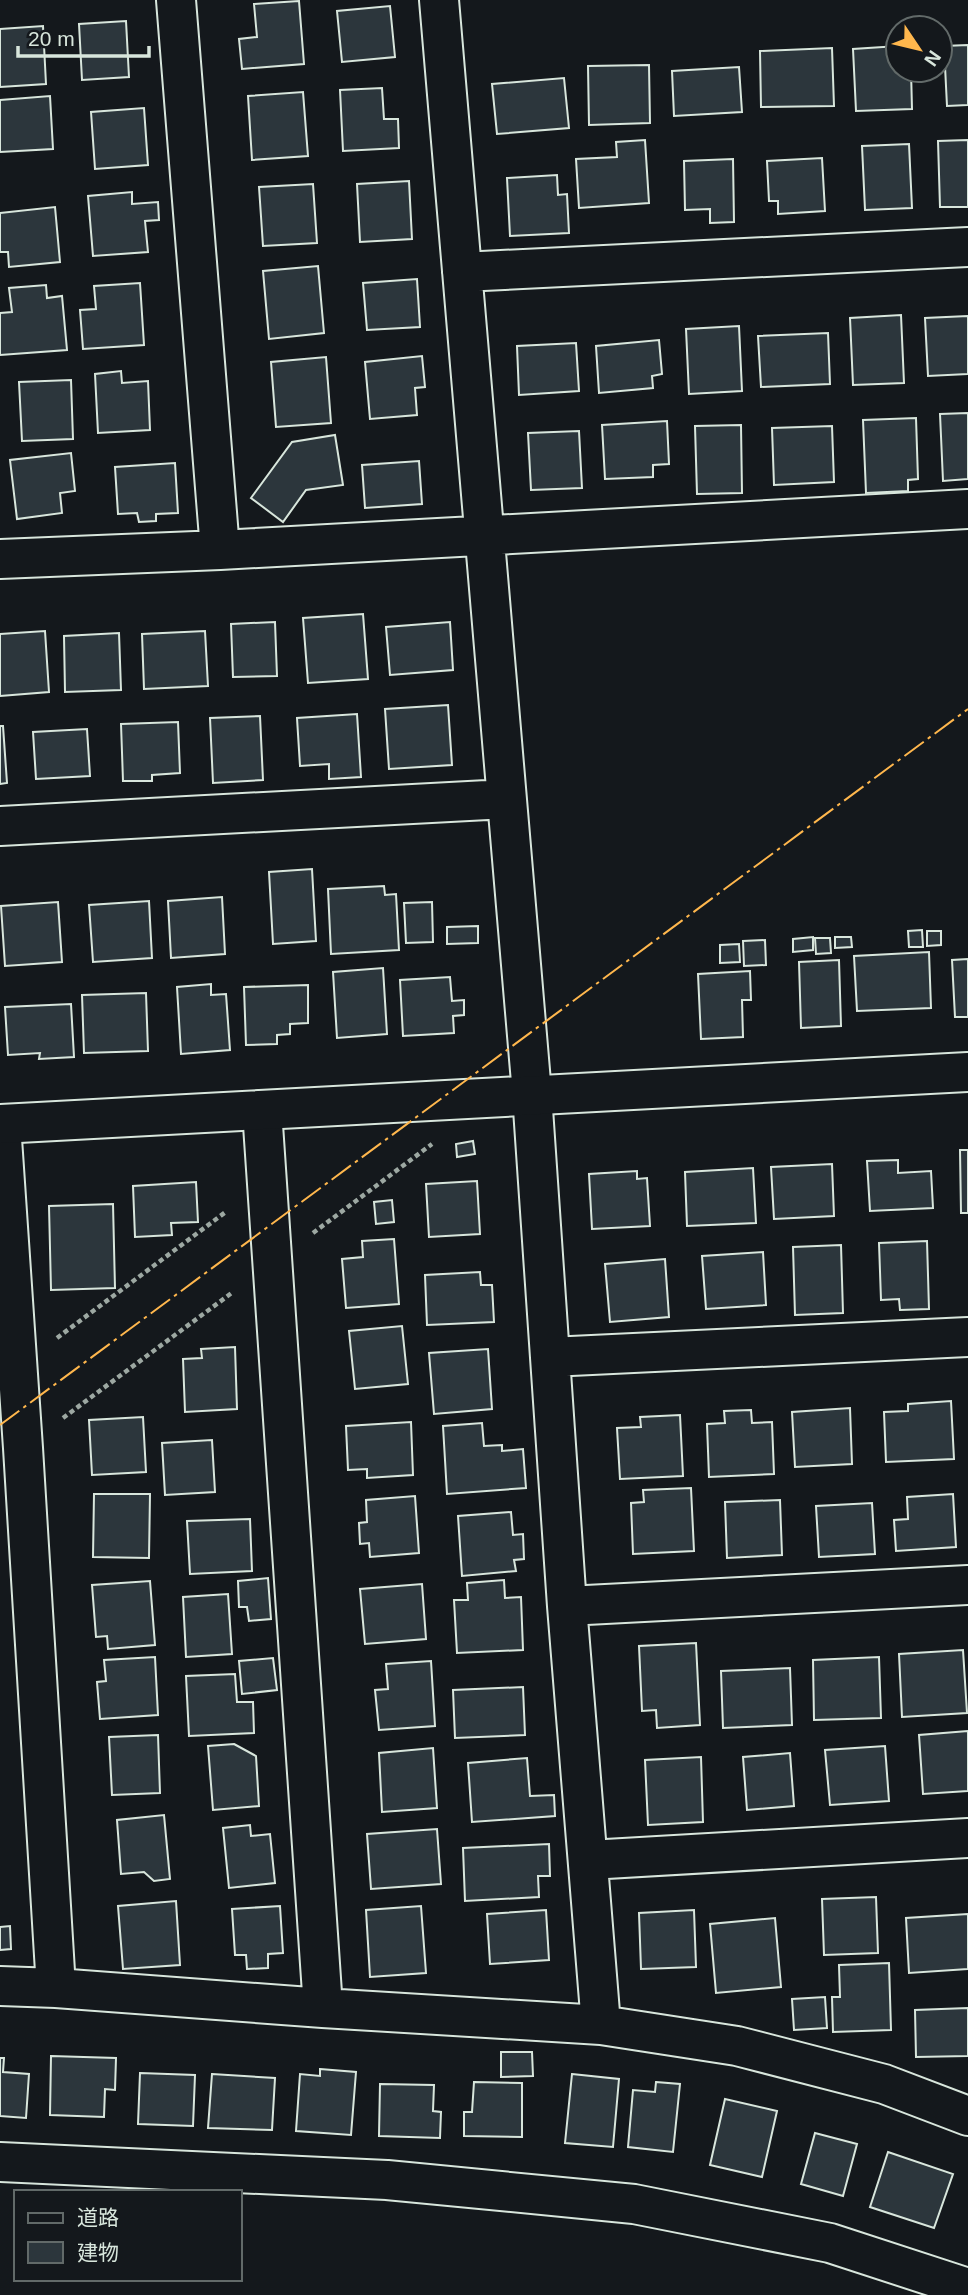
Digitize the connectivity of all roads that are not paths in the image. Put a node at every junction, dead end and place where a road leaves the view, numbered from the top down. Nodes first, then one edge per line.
1 (176, 0) edge
2 (439, 0) edge
3 (968, 247) edge
4 (462, 272) junction
5 (968, 509) edge
6 (483, 535) junction
7 (220, 550) junction
8 (0, 559) edge
9 (506, 799) junction
10 (0, 826) edge
11 (968, 1072) edge
12 (532, 1094) junction
13 (262, 1110) junction
14 (0, 1124) edge
15 (968, 1337) edge
16 (550, 1357) junction
17 (968, 1585) edge
18 (567, 1606) junction
19 (968, 1838) edge
20 (589, 1860) junction
21 (0, 1986) edge
22 (56, 1988) junction
23 (323, 2008) junction
24 (601, 2025) junction
25 (968, 2116) edge
26 (0, 2162) edge
27 (968, 2288) edge

1 - 7 street
2 - 4 street
3 - 4 street
4 - 6 street
5 - 6 street
6 - 7 street
6 - 9 street
7 - 8 street
9 - 10 street
9 - 12 street
11 - 12 street
12 - 13 street
12 - 16 street
13 - 14 street
13 - 23 street
14 - 22 street
15 - 16 street
16 - 18 street
17 - 18 street
18 - 20 street
19 - 20 street
20 - 24 street
21 - 22 street
22 - 23 street
23 - 24 street
24 - 25 street
26 - 27 street

